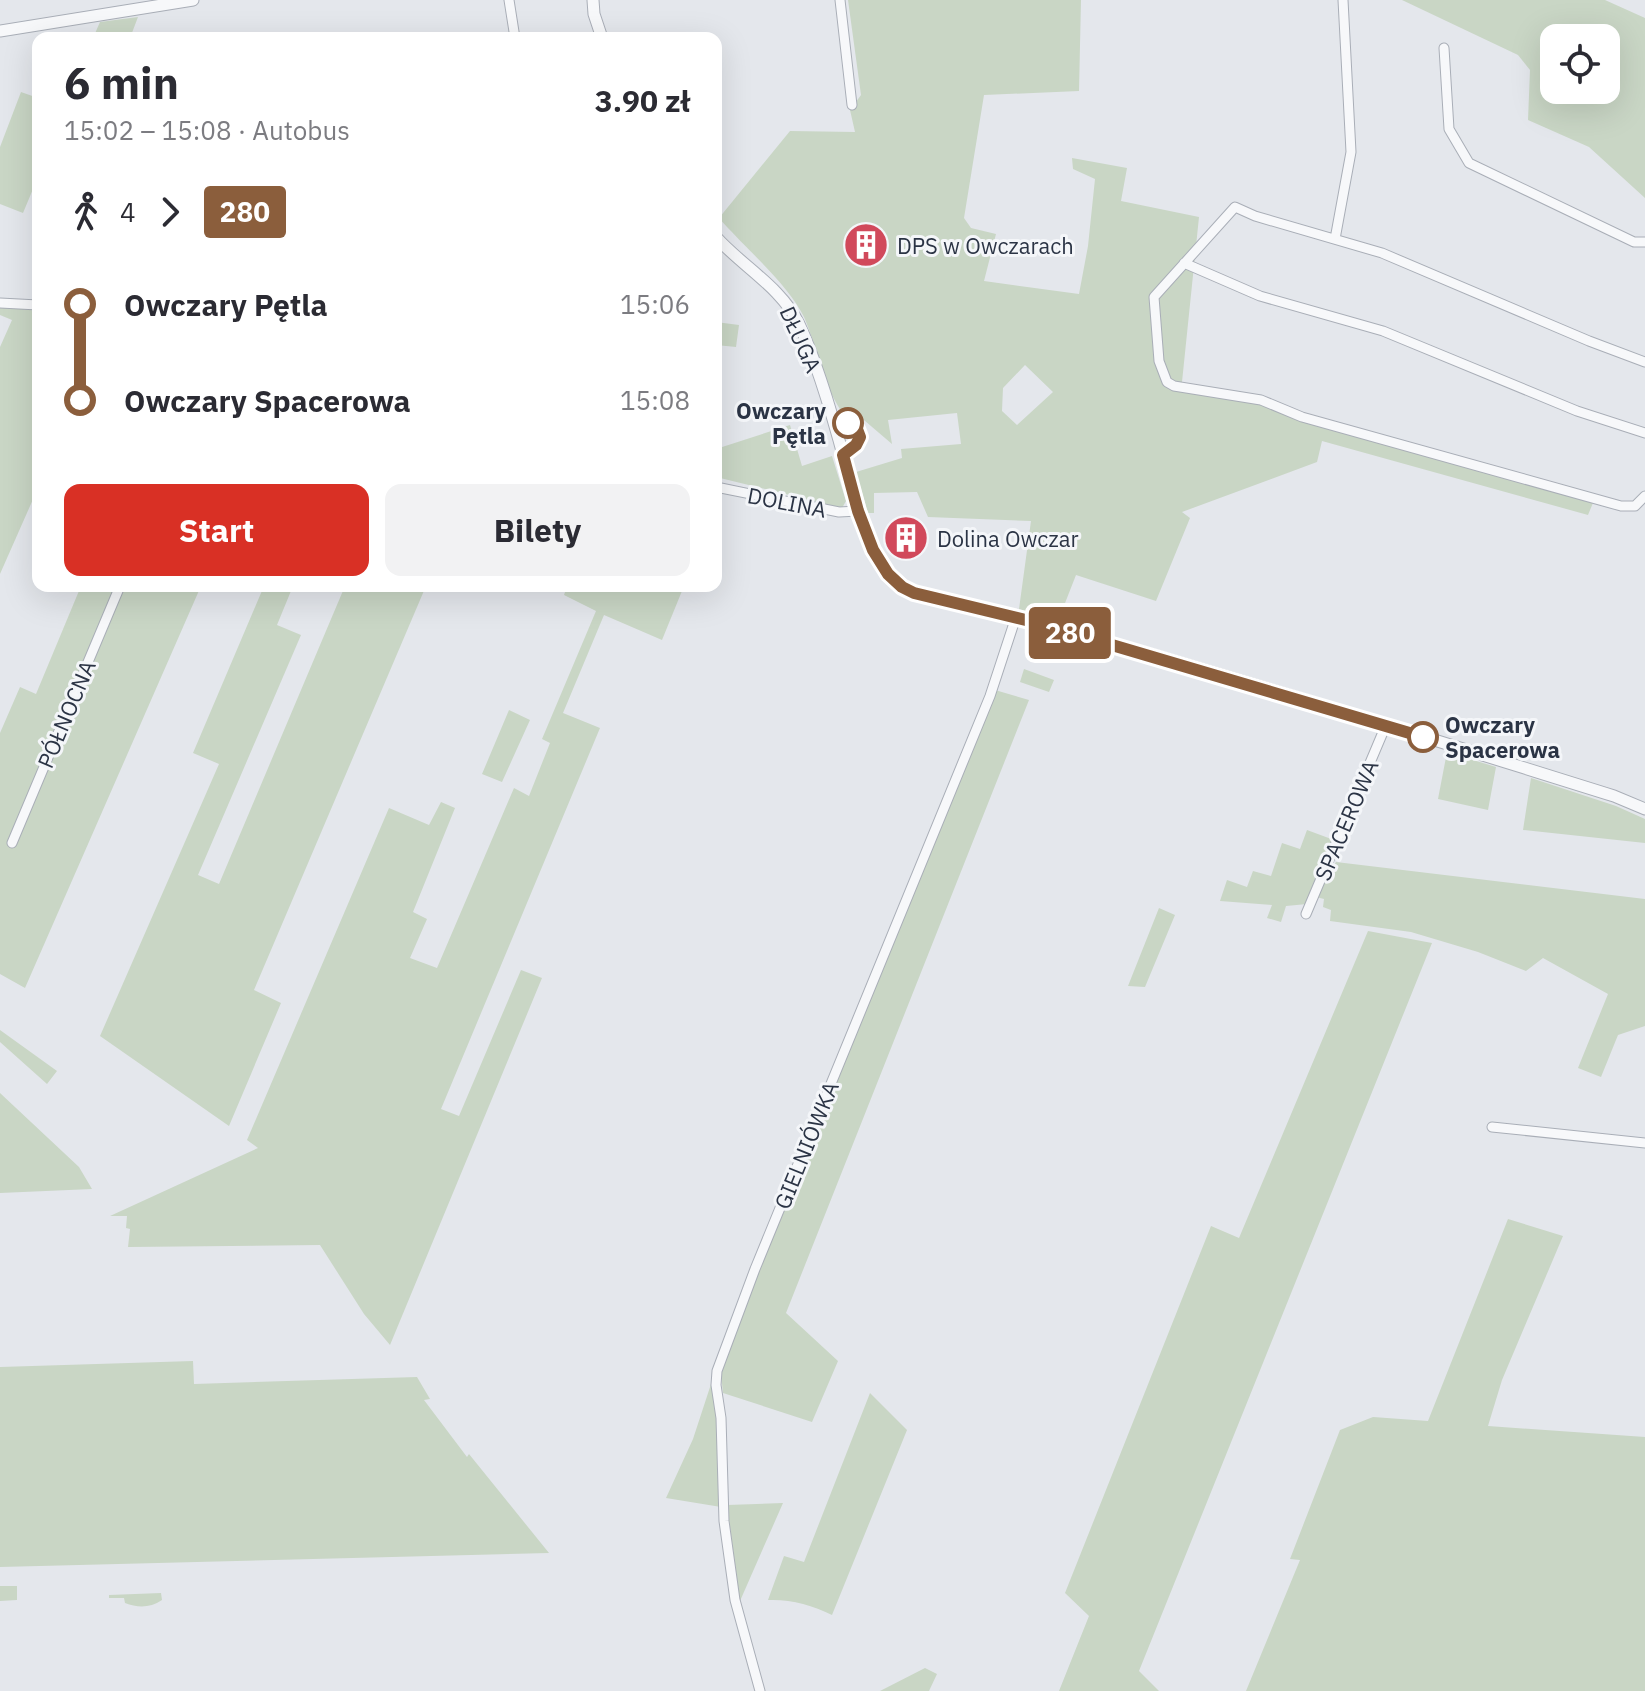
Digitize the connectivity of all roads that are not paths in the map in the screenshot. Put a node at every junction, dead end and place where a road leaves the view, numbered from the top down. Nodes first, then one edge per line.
1 (193, 0) edge
2 (509, 0) edge
3 (593, 0) edge
4 (840, 0) edge
5 (1343, 0) edge
6 (0, 31) edge
7 (514, 32) edge
8 (600, 32) edge
9 (1444, 48) dead end
10 (852, 105) dead end
11 (1335, 239) junction
12 (722, 242) edge
13 (1645, 242) edge
14 (1184, 263) junction
15 (0, 303) edge
16 (32, 305) edge
17 (1645, 362) edge
18 (1645, 433) edge
19 (722, 488) edge
20 (1645, 496) edge
21 (858, 511) junction
22 (117, 592) edge
23 (1016, 617) junction
24 (1386, 725) junction
25 (1645, 809) edge
26 (12, 843) dead end
27 (1306, 914) dead end
28 (1492, 1127) dead end
29 (1645, 1143) edge
30 (760, 1691) edge

1 - 6 street
2 - 7 street
3 - 8 street
4 - 10 street
5 - 11 street
9 - 13 street
11 - 14 street
11 - 17 street
12 - 21 street, DŁUGA
14 - 18 street
14 - 20 street
15 - 16 street
19 - 21 street, DOLINA
21 - 23 street, DŁUGA
22 - 26 street, PÓŁNOCNA
23 - 24 street, DŁUGA
23 - 30 street, GIELNIÓWKA
24 - 25 street, DŁUGA
24 - 27 street, SPACEROWA
28 - 29 street

